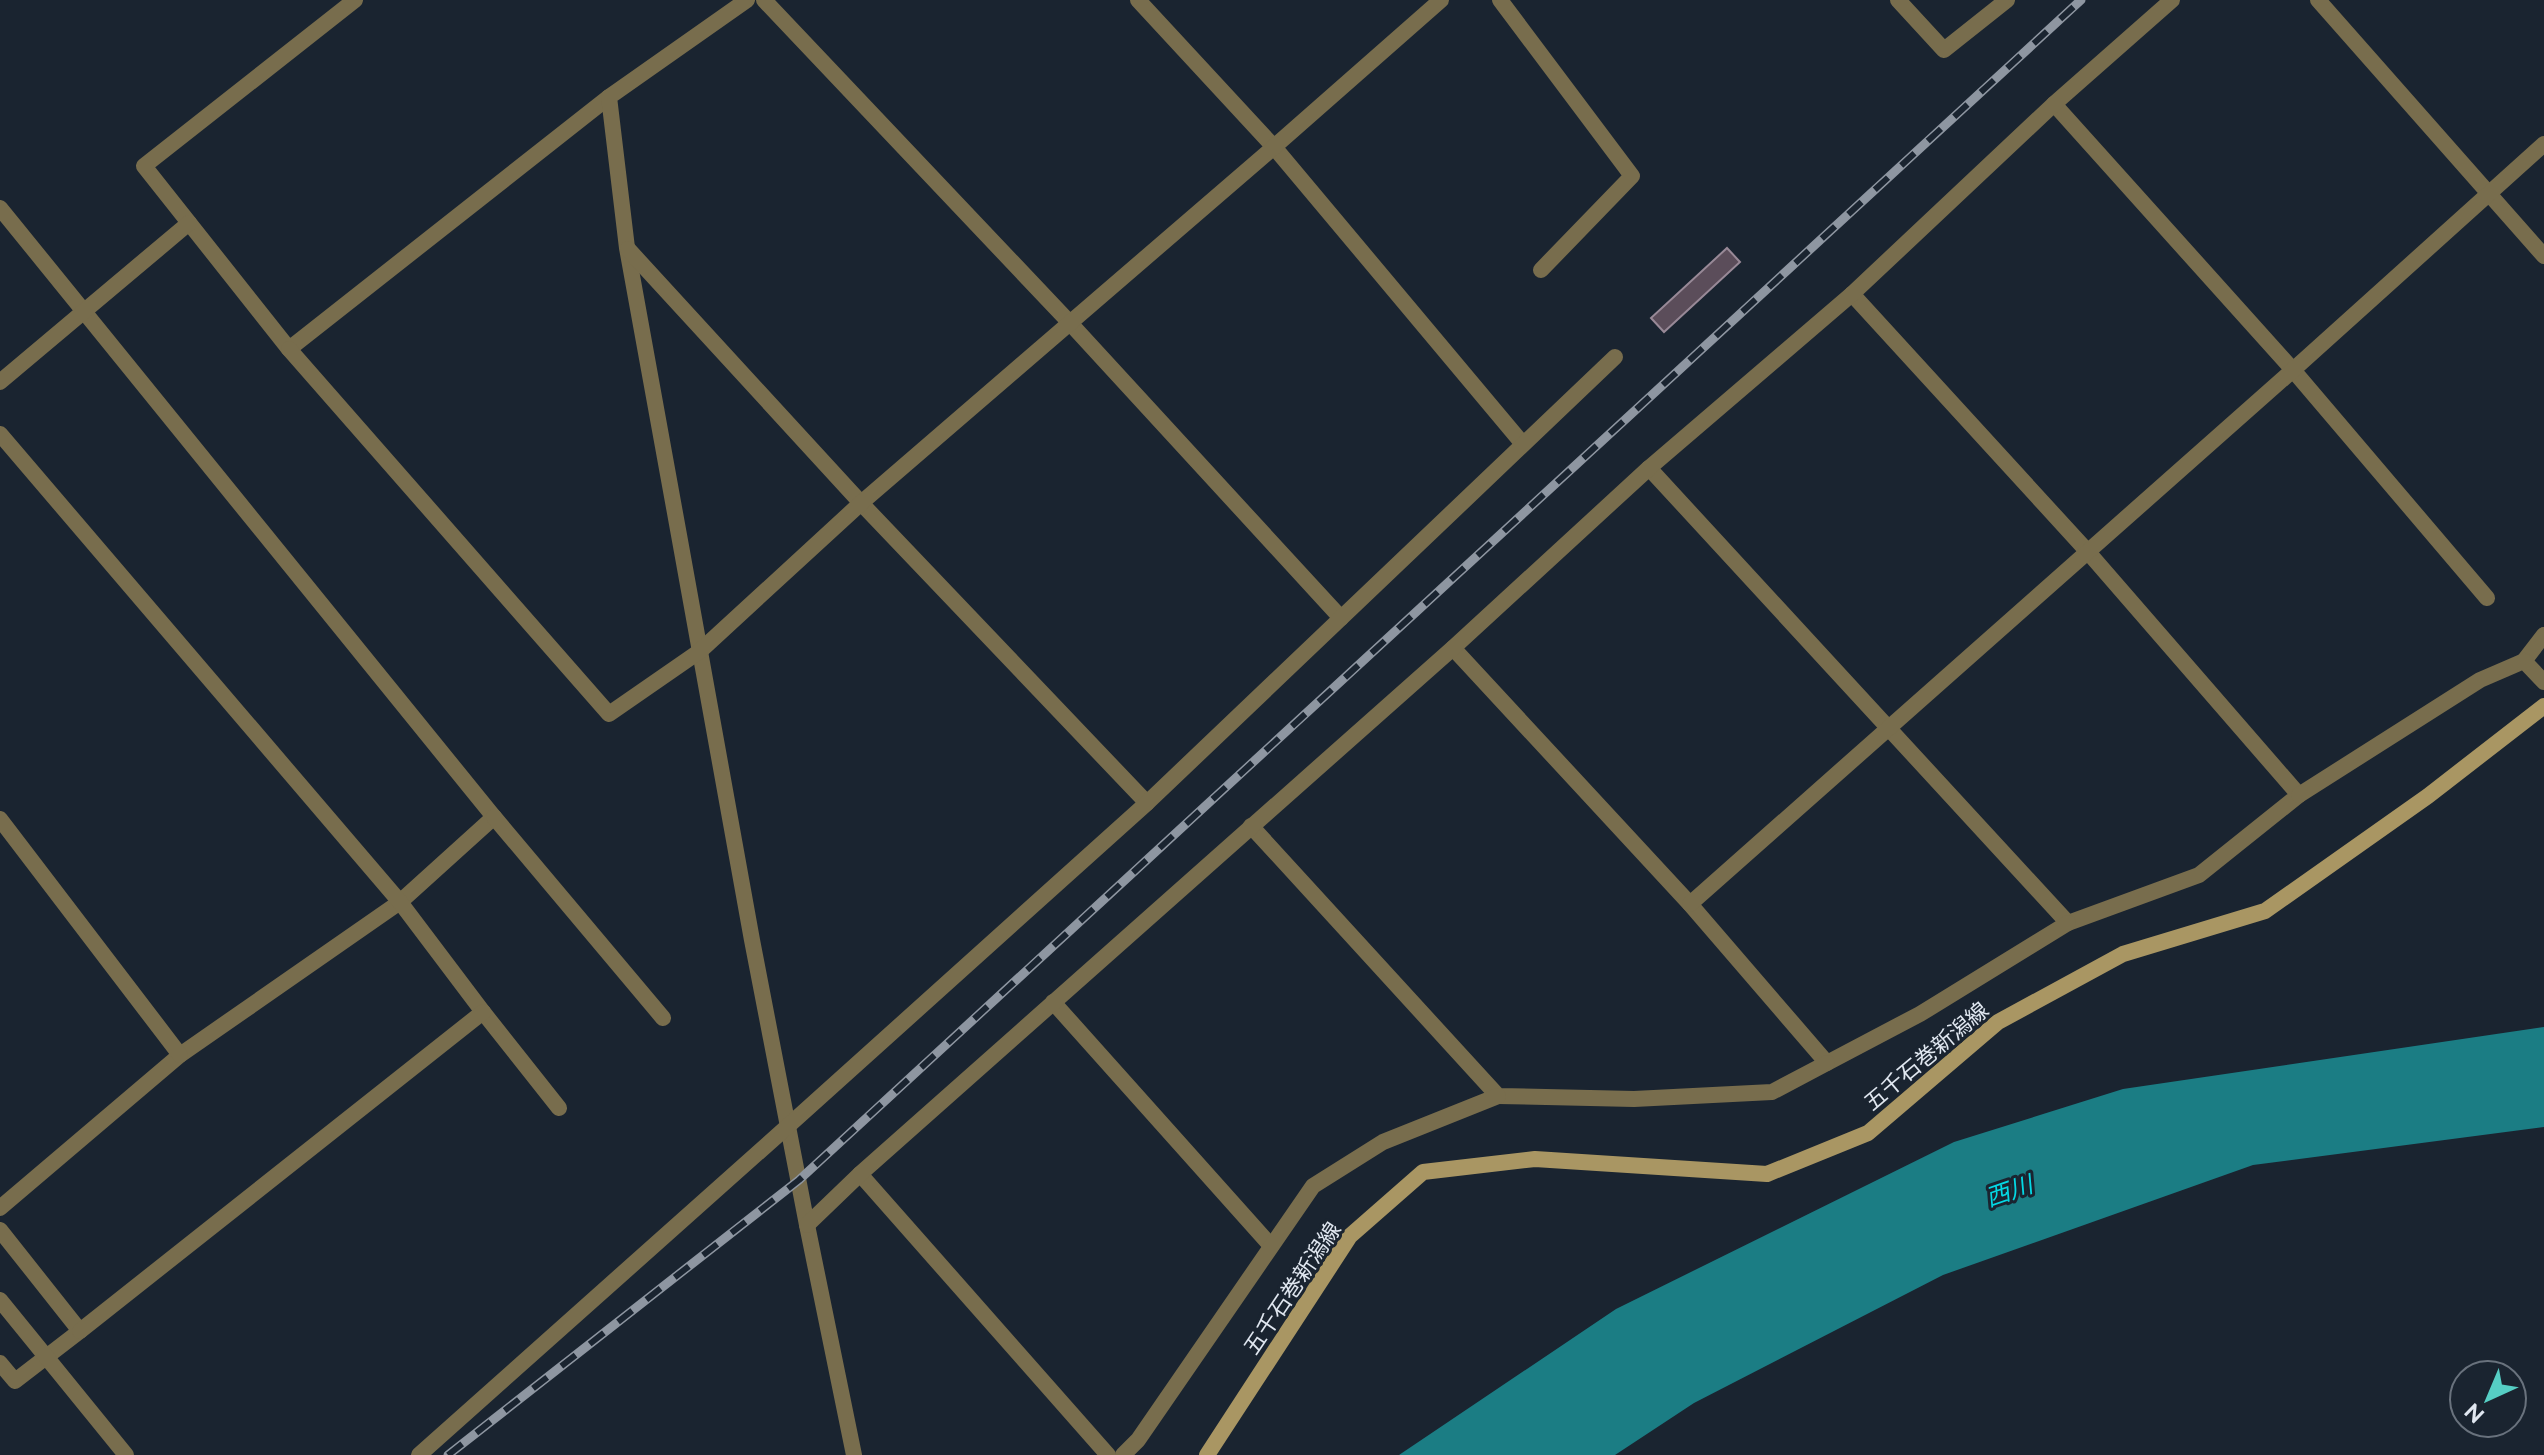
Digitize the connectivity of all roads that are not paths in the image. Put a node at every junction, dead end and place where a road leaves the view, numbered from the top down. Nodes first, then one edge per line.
1 (355, 0) edge
2 (747, 0) edge
3 (764, 0) edge
4 (1138, 0) edge
5 (1441, 0) edge
6 (1500, 0) edge
7 (1898, 0) edge
8 (2007, 0) edge
9 (2172, 0) edge
10 (2318, 0) edge
11 (609, 97) junction
12 (2054, 104) junction
13 (2544, 144) edge
14 (1274, 147) junction
15 (2488, 194) junction
16 (0, 208) edge
17 (189, 223) junction
18 (627, 248) junction
19 (2544, 256) edge
20 (1541, 270) dead end
21 (1852, 294) junction
22 (83, 312) junction
23 (1070, 323) junction
24 (289, 349) junction
25 (1615, 357) dead end
26 (2293, 370) junction
27 (0, 382) edge
28 (0, 434) edge
29 (1523, 444) junction
30 (1649, 468) junction
31 (861, 503) junction
32 (2088, 552) junction
33 (2487, 598) dead end
34 (1341, 618) junction
35 (2544, 635) edge
36 (1453, 648) junction
37 (700, 651) junction
38 (2524, 661) junction
39 (2544, 682) edge
40 (2544, 706) edge
41 (1890, 727) junction
42 (2299, 795) junction
43 (1147, 803) junction
44 (494, 817) junction
45 (0, 819) edge
46 (1251, 826) junction
47 (400, 902) junction
48 (1690, 904) junction
49 (2068, 923) junction
50 (1053, 1002) junction
51 (483, 1012) junction
52 (663, 1018) dead end
53 (180, 1055) junction
54 (1827, 1063) junction
55 (1498, 1096) junction
56 (559, 1108) dead end
57 (788, 1126) junction
58 (860, 1174) junction
59 (0, 1208) edge
60 (807, 1225) junction
61 (0, 1230) edge
62 (1271, 1246) junction
63 (0, 1300) edge
64 (80, 1331) junction
65 (0, 1363) edge
66 (126, 1455) edge
67 (419, 1455) edge
68 (854, 1455) edge
69 (1108, 1455) edge
70 (1123, 1455) edge
71 (1207, 1455) edge

1 - 17 street
2 - 11 street
3 - 23 street
4 - 14 street
5 - 14 street
6 - 20 street
7 - 8 street
9 - 12 street
10 - 15 street
11 - 18 street
11 - 24 street
12 - 21 street
12 - 26 street
13 - 15 street
14 - 23 street
14 - 29 street
15 - 19 street
15 - 26 street
16 - 22 street
17 - 22 street
17 - 24 street
18 - 31 street
18 - 37 street
21 - 30 street
21 - 32 street
22 - 27 street
22 - 44 street
23 - 31 street
23 - 34 street
24 - 37 street
25 - 29 street
26 - 32 street
26 - 33 street
28 - 47 street
29 - 34 street
30 - 36 street
30 - 41 street
31 - 37 street
31 - 43 street
32 - 41 street
32 - 42 street
34 - 43 street
35 - 38 street
36 - 46 street
36 - 48 street
37 - 57 street
38 - 39 street
38 - 42 street
40 - 71 main road, 五千石巻新潟線
41 - 48 street
41 - 49 street
42 - 49 street
43 - 57 street
44 - 47 street
44 - 52 street
45 - 53 street
46 - 50 street
46 - 55 street
47 - 51 street
47 - 53 street
48 - 54 street
49 - 54 street
50 - 58 street
50 - 62 street
51 - 56 street
51 - 64 street
53 - 59 street
54 - 55 street
55 - 62 street
57 - 60 street
57 - 67 street
58 - 60 street
58 - 69 street
60 - 68 street
61 - 64 street
62 - 70 street
63 - 66 street, bridge
64 - 65 street

